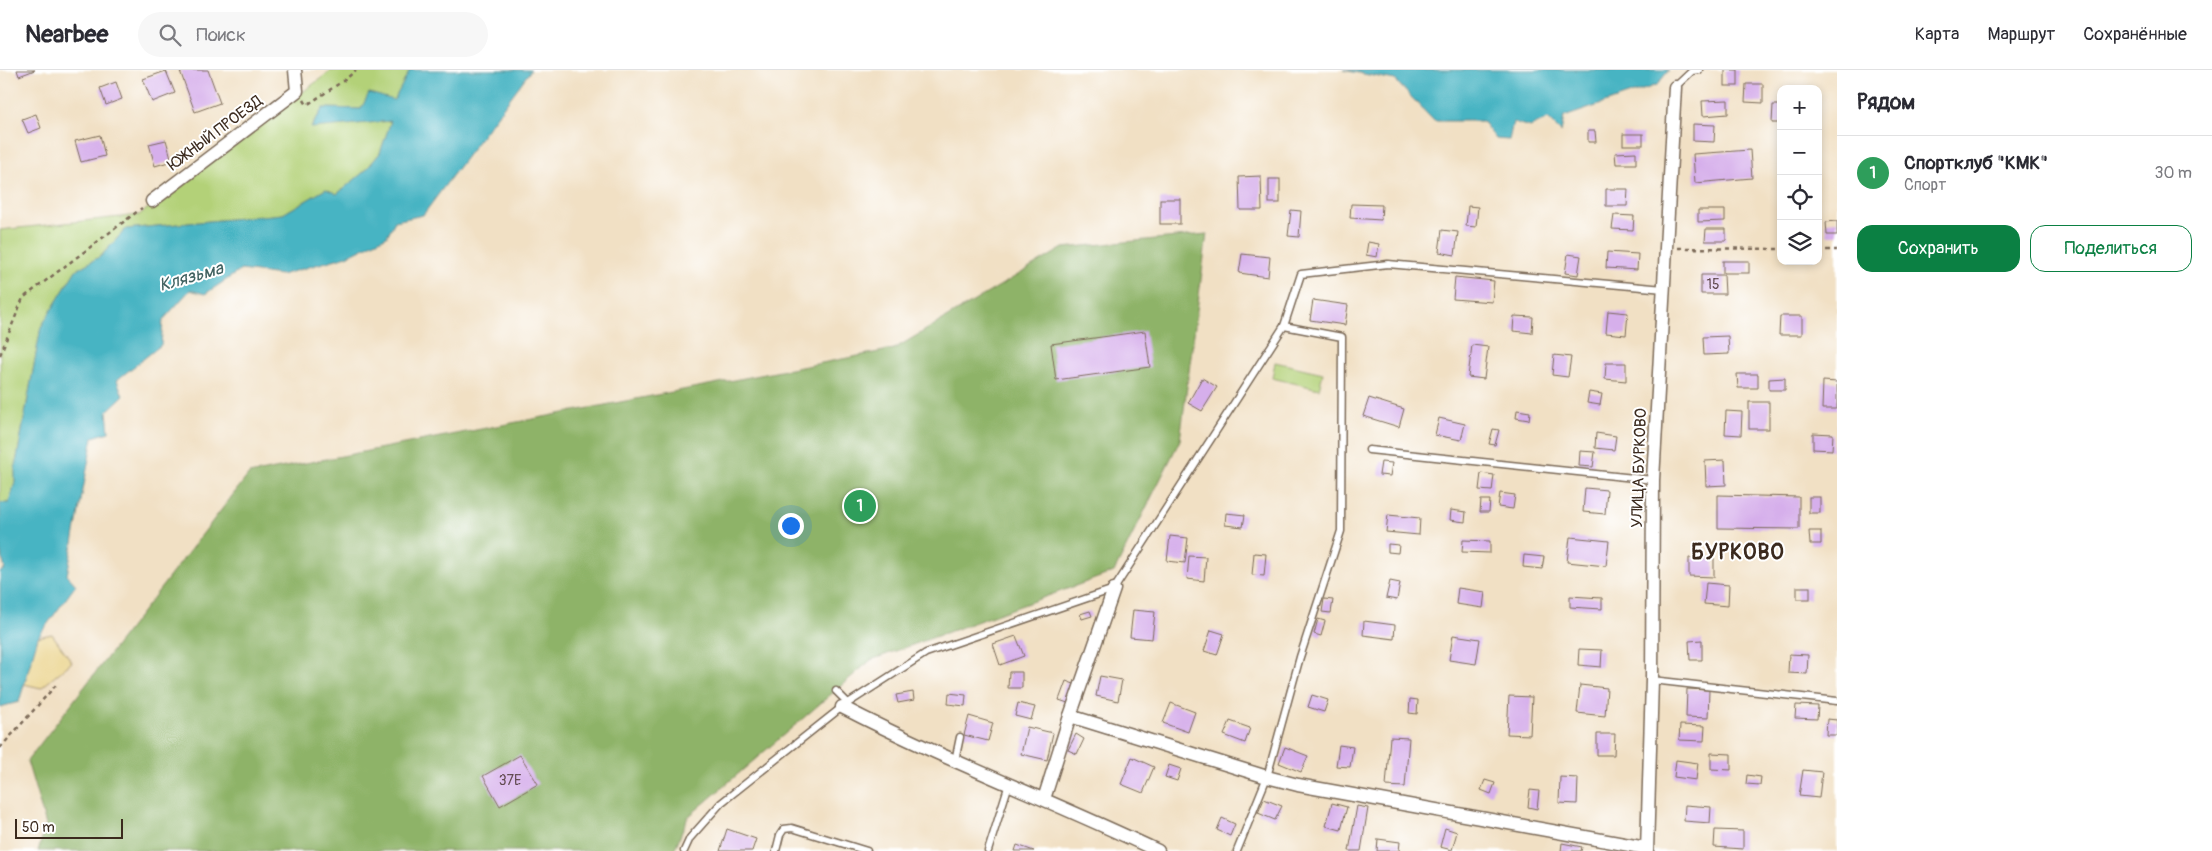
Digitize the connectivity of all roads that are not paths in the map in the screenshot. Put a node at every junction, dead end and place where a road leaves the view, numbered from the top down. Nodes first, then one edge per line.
1 (295, 70) edge
2 (1699, 70) edge
3 (1675, 87) joint
4 (152, 201) road end
5 (1664, 289) junction
6 (1284, 326) junction
7 (1370, 450) dead end
8 (1653, 480) junction
9 (1114, 589) junction
10 (1652, 680) junction
11 (836, 691) dead end
12 (1837, 701) edge
13 (845, 705) junction
14 (1070, 716) junction
15 (960, 737) dead end
16 (955, 761) junction
17 (1267, 778) junction
18 (1009, 784) junction
19 (1044, 799) junction
20 (1646, 850) edge
21 (684, 851) edge
22 (776, 851) edge
23 (867, 851) edge
24 (988, 851) edge
25 (1158, 851) edge
26 (1237, 851) edge

1 - 4 street, ЮЖНЫЙ ПРОЕЗД
2 - 3 lane
3 - 5 street, УЛИЦА БУРКОВО
5 - 6 lane
5 - 8 street, УЛИЦА БУРКОВО
6 - 9 lane
6 - 17 lane
7 - 8 lane
8 - 10 street, УЛИЦА БУРКОВО
9 - 13 lane
9 - 14 street
10 - 12 lane
10 - 20 street, УЛИЦА БУРКОВО
11 - 13 lane
13 - 16 street
13 - 21 lane
14 - 17 street
14 - 19 street
15 - 16 lane
16 - 18 street
17 - 20 street
17 - 26 lane
18 - 19 street
18 - 24 lane
19 - 25 street
22 - 23 lane

